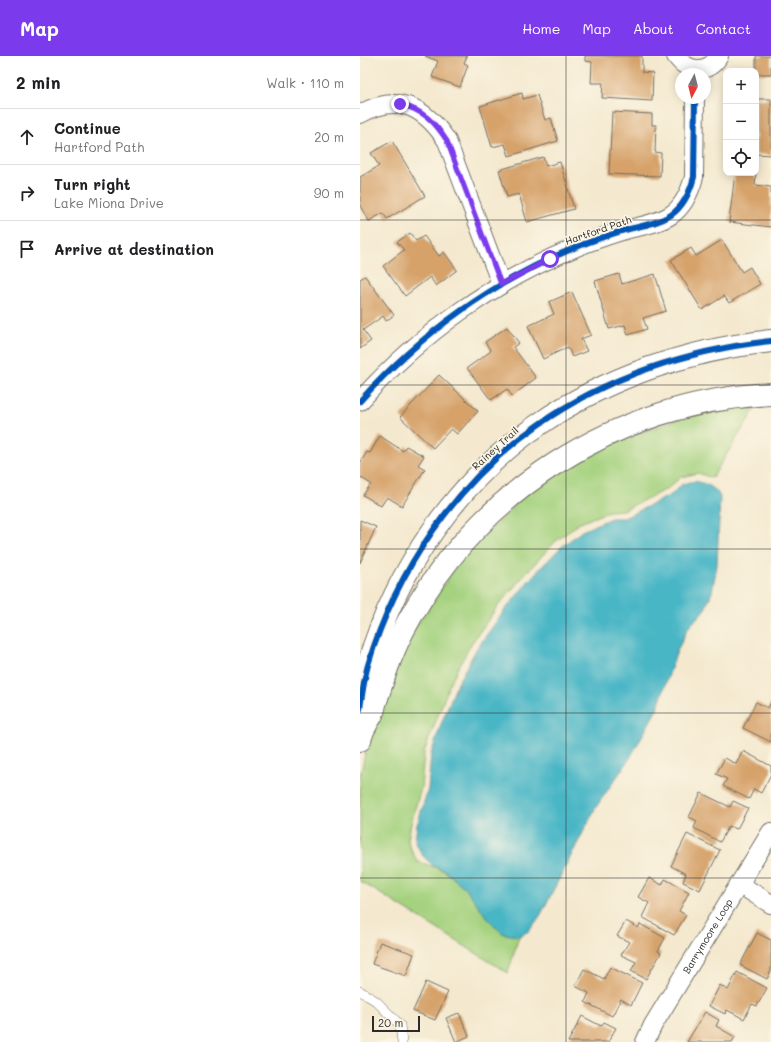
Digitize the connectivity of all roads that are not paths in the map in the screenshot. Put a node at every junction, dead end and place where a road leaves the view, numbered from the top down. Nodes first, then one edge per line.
1 (676, 56) edge
2 (719, 56) edge
3 (689, 68) edge
4 (705, 68) edge
5 (695, 104) edge
6 (360, 114) edge
7 (501, 284) junction
8 (771, 341) edge
9 (771, 394) edge
10 (360, 401) edge
11 (361, 724) edge
12 (771, 832) edge
13 (739, 884) junction
14 (771, 904) edge
15 (360, 990) edge
16 (402, 1042) edge
17 (645, 1042) edge

1 - 3 street
2 - 4 street
5 - 7 street, Hartford Path
6 - 7 street
7 - 10 street, Hartford Path
8 - 11 street, Rainey Trail
9 - 11 street, Rainey Trail
12 - 13 street, Barrymoore Loop
13 - 14 street
13 - 17 street, Barrymoore Loop
15 - 16 lane

